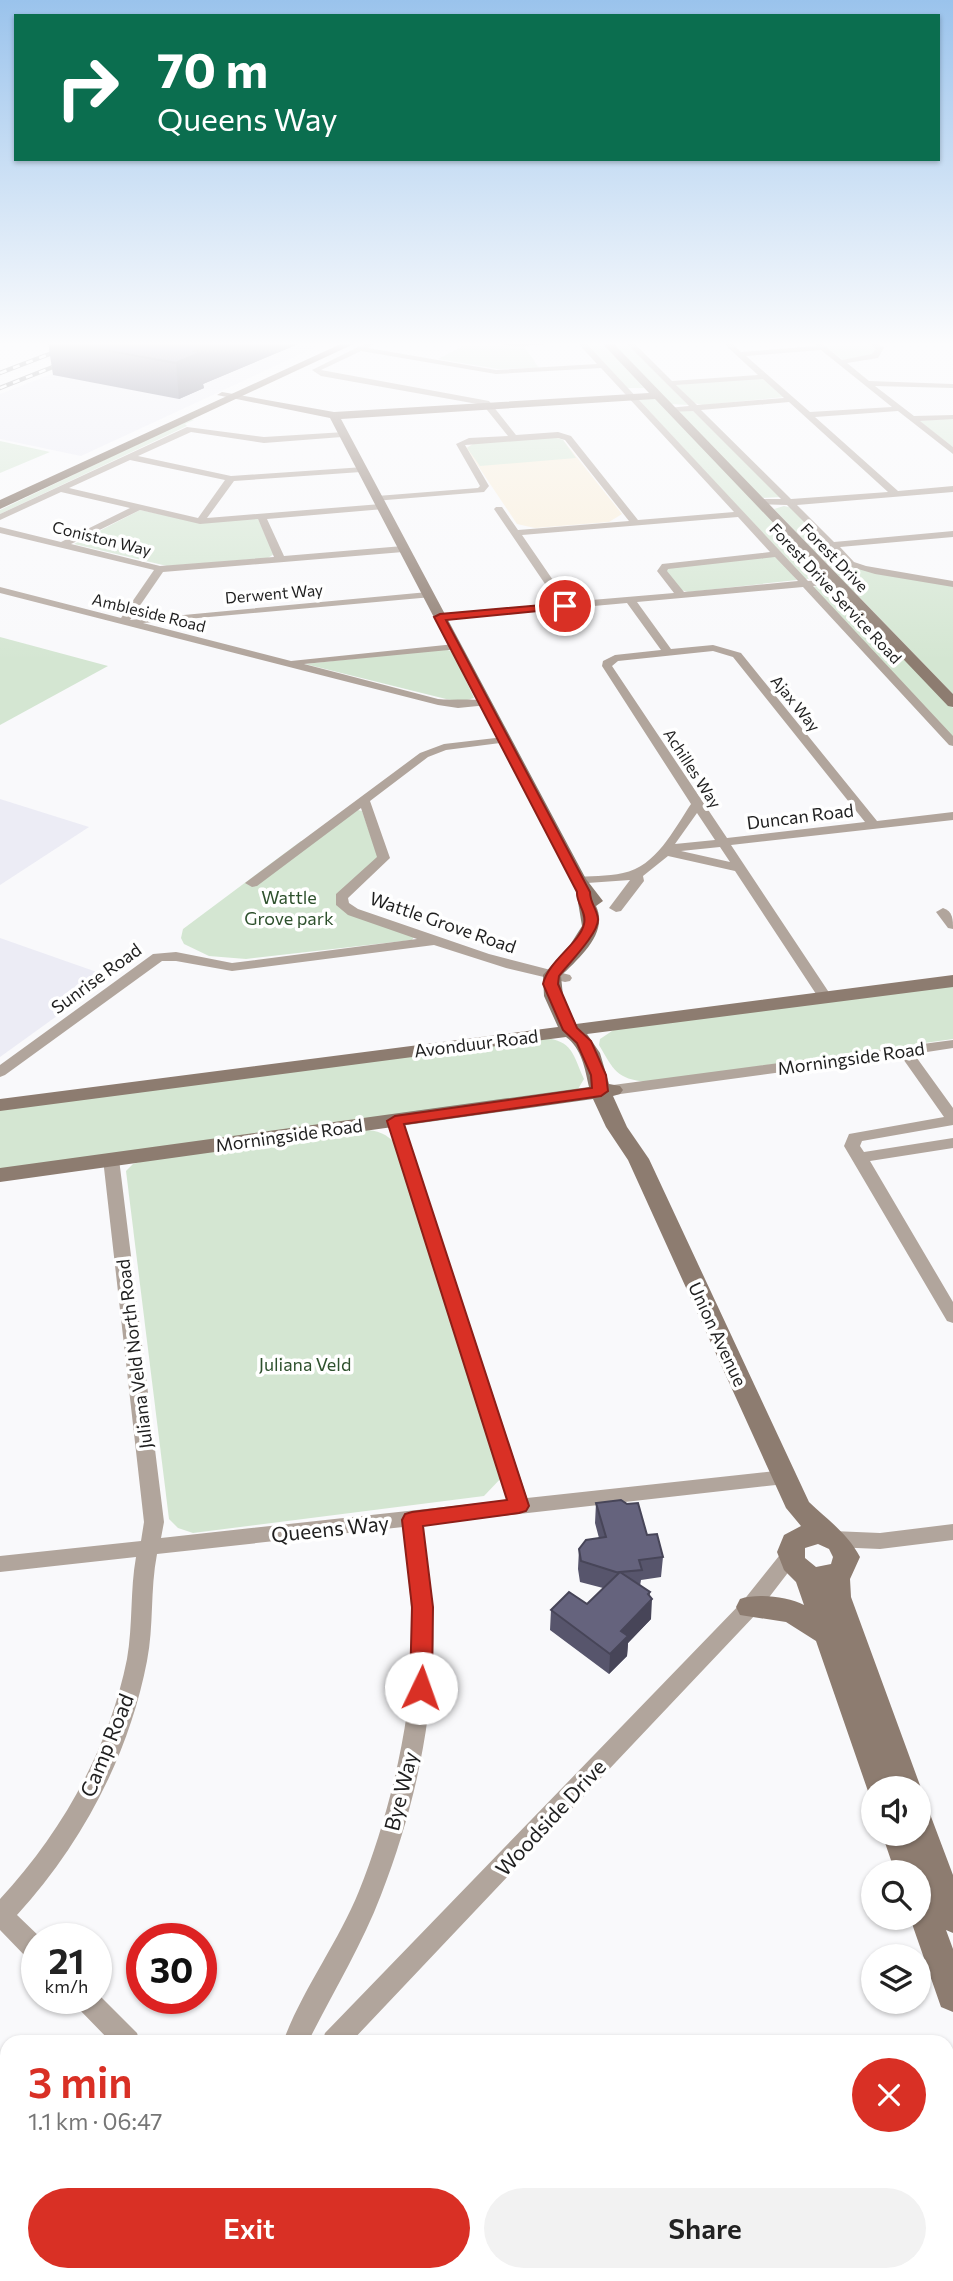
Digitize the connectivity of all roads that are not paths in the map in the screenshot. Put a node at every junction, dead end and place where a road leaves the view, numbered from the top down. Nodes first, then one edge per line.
1 (110, 448) edge
2 (119, 448) edge
3 (147, 448) edge
4 (353, 448) edge
5 (463, 448) edge
6 (576, 448) edge
7 (680, 448) edge
8 (708, 448) edge
9 (738, 448) edge
10 (845, 448) edge
11 (128, 457) junction
12 (361, 469) junction
13 (232, 479) junction
14 (60, 489) junction
15 (953, 489) edge
16 (896, 494) junction
17 (0, 497) edge
18 (794, 502) junction
19 (379, 503) junction
20 (0, 505) edge
21 (763, 505) junction
22 (137, 508) junction
23 (499, 509) dead end
24 (741, 514) junction
25 (0, 517) edge
26 (262, 517) junction
27 (201, 521) junction
28 (635, 522) junction
29 (0, 530) edge
30 (516, 533) junction
31 (953, 534) edge
32 (64, 544) junction
33 (834, 545) junction
34 (403, 549) junction
35 (777, 554) junction
36 (281, 559) junction
37 (160, 569) junction
38 (835, 581) junction
39 (806, 584) junction
40 (953, 584) edge
41 (0, 590) edge
42 (428, 595) junction
43 (681, 595) junction
44 (630, 600) junction
45 (565, 606) junction
46 (440, 617) junction
47 (122, 622) junction
48 (454, 647) junction
49 (668, 652) junction
50 (290, 664) junction
51 (484, 703) junction
52 (953, 704) edge
53 (504, 740) junction
54 (953, 743) edge
55 (364, 800) junction
56 (698, 803) junction
57 (953, 816) edge
58 (874, 825) junction
59 (723, 843) junction
60 (664, 851) junction
61 (740, 868) junction
62 (636, 874) junction
63 (252, 883) dead end
64 (581, 887) junction
65 (616, 908) dead end
66 (943, 912) dead end
67 (953, 925) edge
68 (435, 942) junction
69 (558, 977) junction
70 (953, 981) edge
71 (825, 997) junction
72 (580, 1033) junction
73 (953, 1044) edge
74 (905, 1051) junction
75 (0, 1072) edge
76 (604, 1085) junction
77 (0, 1105) edge
78 (953, 1120) edge
79 (395, 1121) junction
80 (953, 1143) edge
81 (860, 1158) junction
82 (111, 1159) junction
83 (0, 1175) edge
84 (953, 1317) edge
85 (785, 1477) junction
86 (519, 1506) junction
87 (799, 1508) junction
88 (412, 1520) junction
89 (953, 1532) edge
90 (150, 1547) junction
91 (836, 1551) junction
92 (799, 1561) junction
93 (0, 1564) edge
94 (757, 1598) junction
95 (839, 1633) junction
96 (878, 1776) edge
97 (901, 1776) edge
98 (927, 1846) edge
99 (0, 1915) edge
100 (953, 1918) edge
101 (930, 1930) edge
102 (21, 1935) edge
103 (953, 1996) edge
104 (101, 2014) edge
105 (121, 2035) edge
106 (299, 2035) edge
107 (341, 2035) edge

1 - 17 main road
2 - 20 main road
3 - 11 street
4 - 12 street
5 - 19 street
6 - 28 street
7 - 24 street, Forest Drive Service Road
8 - 21 street, Forest Drive
9 - 18 street, Forest Drive Service Road
10 - 16 street
11 - 13 street
11 - 14 street
12 - 13 street
12 - 19 street
13 - 27 street
14 - 22 street
14 - 25 street
15 - 16 street
16 - 18 street
18 - 21 street
18 - 33 street, Forest Drive Service Road
19 - 26 street
19 - 34 street
21 - 38 street, Forest Drive
22 - 27 street
22 - 32 street
23 - 30 street
24 - 28 street
24 - 35 street, Forest Drive Service Road
26 - 27 street
26 - 36 street
28 - 30 street
29 - 32 street, Coniston Way
30 - 45 street
31 - 33 street
32 - 37 street, Coniston Way
33 - 40 street, Forest Drive Service Road
34 - 36 street, Coniston Way
34 - 42 street
35 - 39 street, Forest Drive Service Road
35 - 43 street
36 - 37 street, Coniston Way
37 - 47 street
38 - 39 street
38 - 52 street, Forest Drive
39 - 43 street
39 - 54 street, Forest Drive Service Road
41 - 47 street, Ambleside Road
42 - 46 street
42 - 47 street, Derwent Way
43 - 44 street
44 - 45 street
44 - 49 street
45 - 46 street
46 - 48 street
47 - 50 street, Ambleside Road
48 - 50 street, Ambleside Road
48 - 51 street
49 - 56 street, Achilles Way
49 - 58 street, Ajax Way
50 - 51 street, Ambleside Road
51 - 53 street
53 - 55 street
53 - 64 street
55 - 63 street
55 - 68 street, Wattle Grove Road
56 - 59 street, Achilles Way
56 - 60 street
57 - 58 street, Duncan Road
58 - 59 street, Duncan Road
59 - 60 street, Duncan Road
59 - 61 street, Achilles Way
60 - 61 street
60 - 62 street
61 - 71 street, Achilles Way
62 - 64 street
62 - 65 street
64 - 69 street
66 - 67 street
68 - 69 street, Wattle Grove Road
68 - 75 street, Sunrise Road
69 - 72 street, Union Avenue
70 - 71 street, Avonduur Road
71 - 72 street, Avonduur Road
72 - 76 street, Union Avenue
72 - 77 street, Avonduur Road
73 - 74 street, Morningside Road
74 - 76 street, Morningside Road
74 - 78 street
76 - 79 street, Morningside Road
76 - 85 street, Union Avenue
78 - 81 street
79 - 82 street, Morningside Road
79 - 86 street
80 - 81 street
81 - 84 street
82 - 83 street, Morningside Road
82 - 90 street, Juliana Veld North Road
85 - 86 street, Queens Way
85 - 87 street, Union Avenue
86 - 88 street, Queens Way
87 - 91 street, Union Avenue
87 - 92 street, Union Avenue
88 - 90 street, Queens Way
88 - 106 street, Bye Way
89 - 91 street
90 - 93 street, Queens Way
90 - 99 street, Camp Road
91 - 92 street
91 - 92 street
91 - 95 street, Union Avenue
92 - 94 street, Woodside Drive
92 - 95 street, Union Avenue
94 - 95 street
94 - 107 street, Woodside Drive
95 - 96 street, Union Avenue
95 - 97 street, Union Avenue
98 - 100 street
99 - 102 street
101 - 103 street
104 - 105 street

